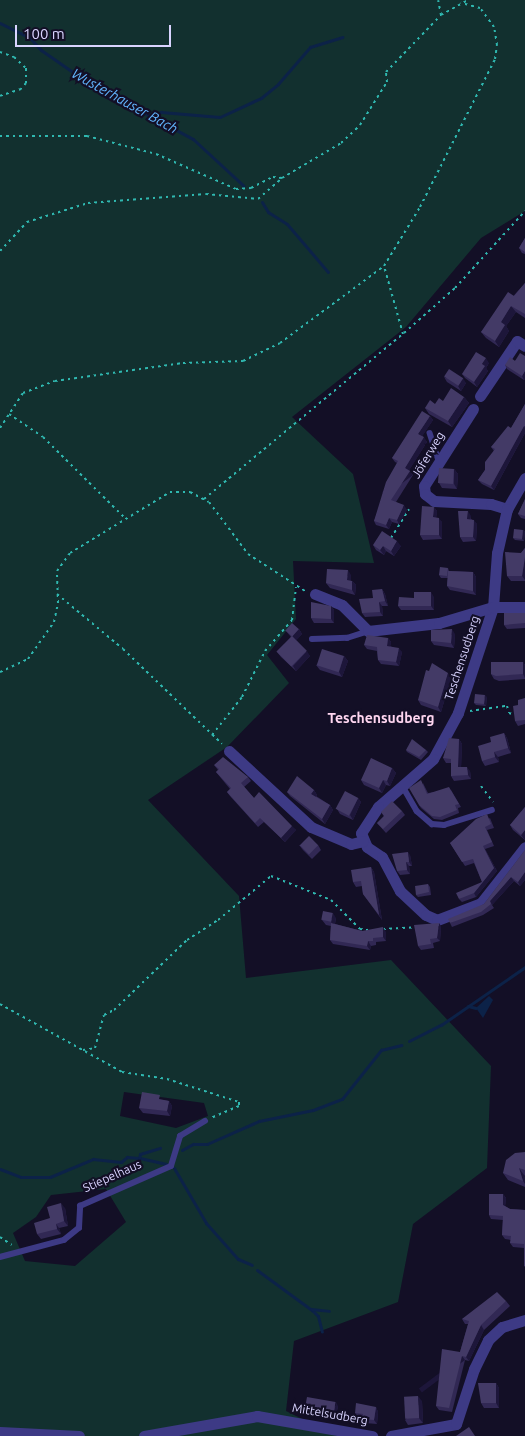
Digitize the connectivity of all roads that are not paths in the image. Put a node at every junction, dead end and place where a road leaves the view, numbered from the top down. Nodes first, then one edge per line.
1 (525, 346) edge
2 (480, 396) dead end
3 (473, 408) dead end
4 (430, 433) dead end
5 (439, 461) junction
6 (525, 478) edge
7 (507, 509) junction
8 (315, 594) road end
9 (492, 607) junction
10 (525, 607) edge
11 (368, 631) junction
12 (312, 639) dead end
13 (229, 751) road end
14 (402, 785) junction
15 (492, 810) road end
16 (363, 841) junction
17 (525, 847) edge
18 (205, 1121) road end
19 (0, 1257) edge
20 (525, 1320) edge
21 (0, 1432) edge
22 (79, 1436) edge
23 (144, 1436) edge
24 (372, 1436) edge
25 (391, 1436) edge

1 - 2 street
3 - 5 street, Jöferweg
4 - 5 lane
5 - 7 street, Jöferweg
6 - 7 street
7 - 9 street
8 - 11 street
9 - 10 street
9 - 11 street
9 - 14 street, Teschensudberg
11 - 12 lane
13 - 16 street
14 - 15 lane
14 - 16 street, Teschensudberg
16 - 17 street
18 - 19 lane, Stiepelhaus
20 - 25 street
21 - 22 street
23 - 24 street, Mittelsudberg

